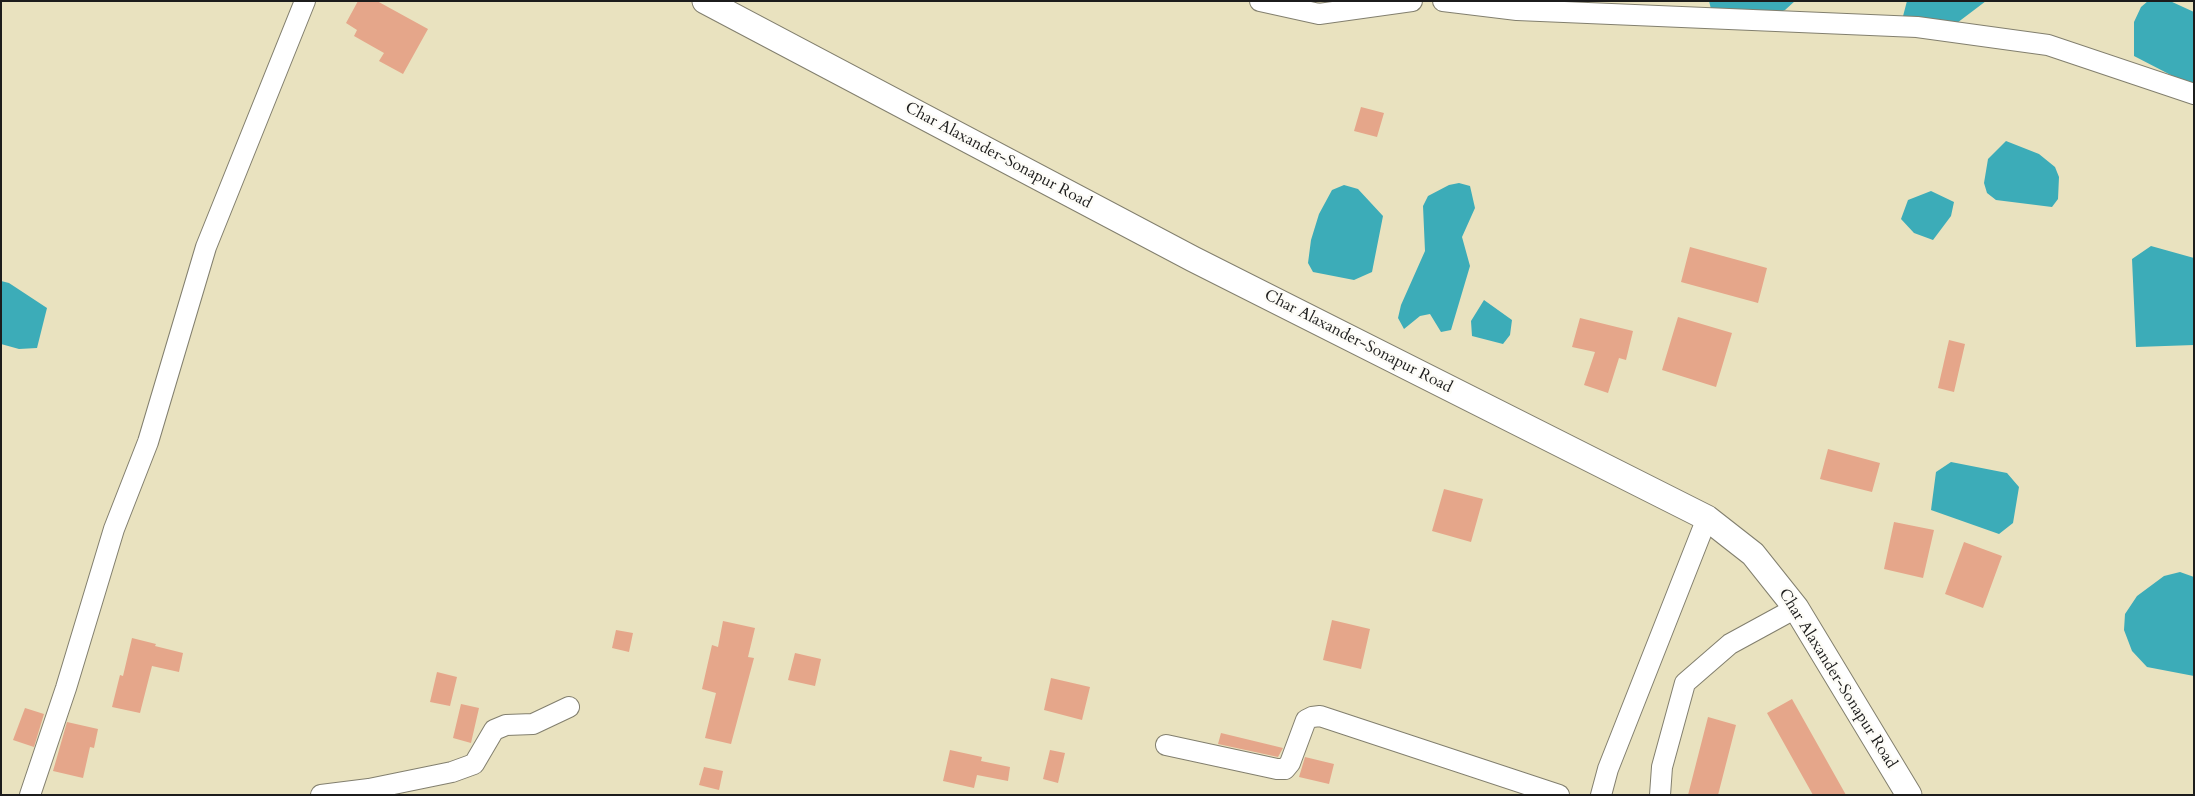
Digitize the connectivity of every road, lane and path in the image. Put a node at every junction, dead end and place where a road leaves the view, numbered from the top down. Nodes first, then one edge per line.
1 (305, 1) edge
2 (706, 1) edge
3 (1260, 1) edge
4 (1412, 1) edge
5 (1443, 1) edge
6 (2194, 94) edge
7 (1706, 518) junction
8 (1796, 608) junction
9 (568, 707) dead end
10 (1166, 745) dead end
11 (30, 795) edge
12 (321, 795) edge
13 (1558, 795) edge
14 (1601, 795) edge
15 (1660, 795) edge
16 (1909, 795) edge

1 - 11 street
2 - 7 main road, Char Alaxander-Sonapur Road
3 - 4 street
5 - 6 street
7 - 8 main road, Char Alaxander-Sonapur Road
7 - 14 street
8 - 15 street
8 - 16 main road, Char Alaxander-Sonapur Road
9 - 12 street
10 - 13 street

